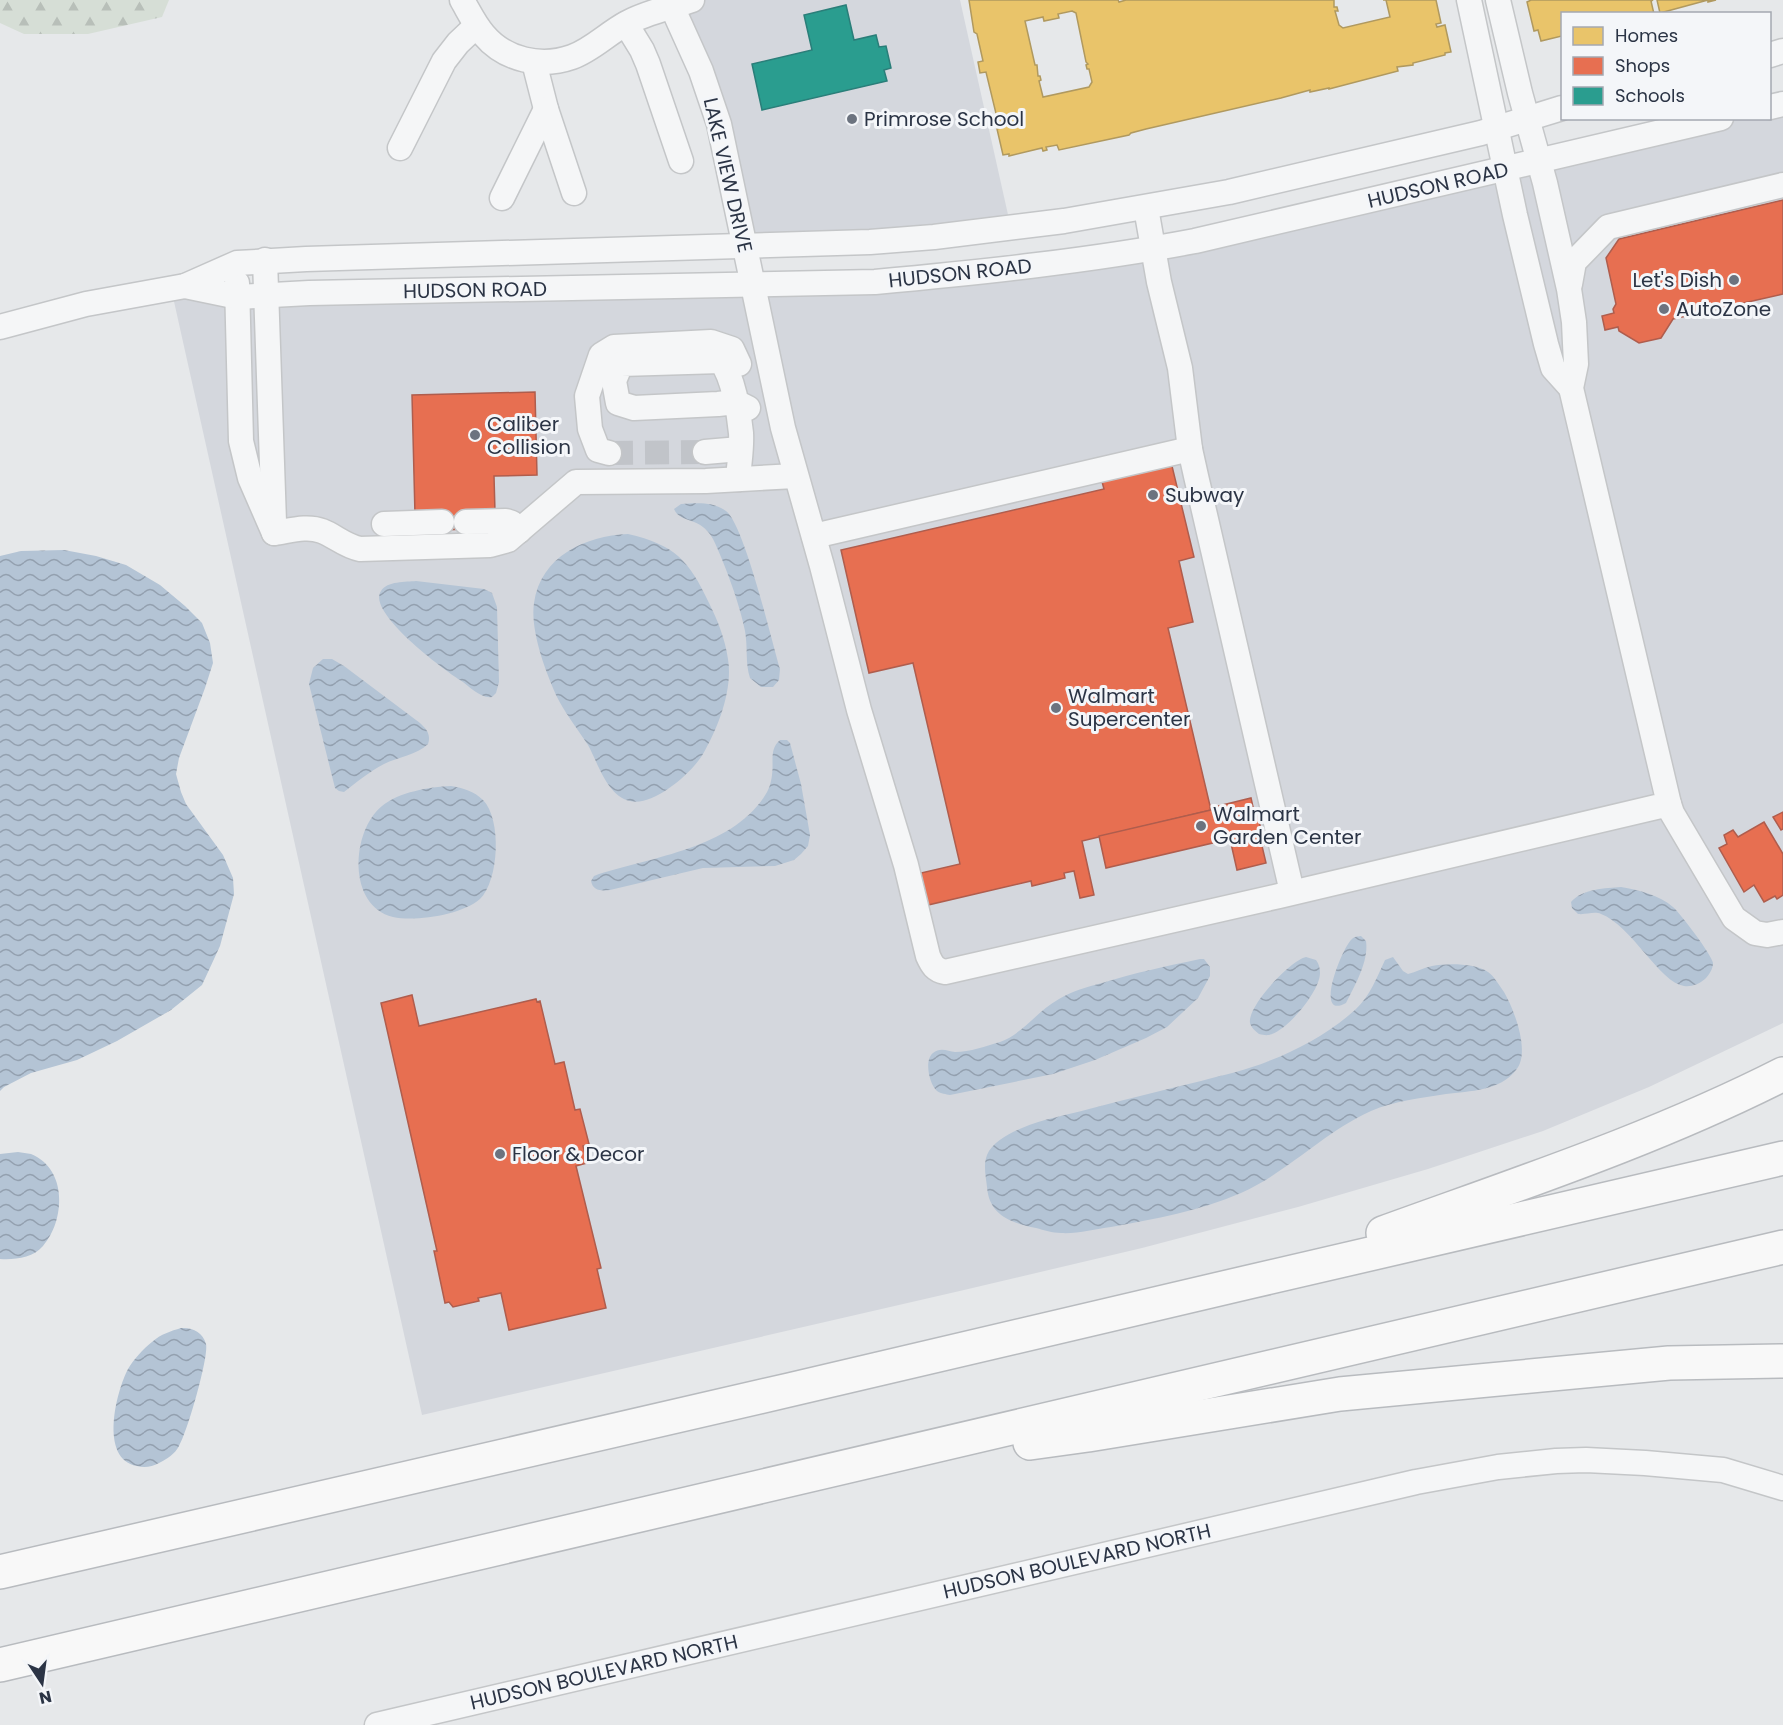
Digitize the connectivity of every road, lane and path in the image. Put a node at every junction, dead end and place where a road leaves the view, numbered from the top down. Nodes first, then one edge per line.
1 (462, 0) edge
2 (1469, 0) edge
3 (1498, 0) edge
4 (678, 2) edge
5 (626, 24) junction
6 (476, 26) junction
7 (534, 62) junction
8 (546, 109) junction
9 (1561, 109) edge
10 (1527, 119) junction
11 (1713, 120) edge
12 (1497, 128) junction
13 (400, 148) dead end
14 (681, 161) dead end
15 (1539, 161) junction
16 (1506, 169) junction
17 (1783, 185) edge
18 (574, 192) dead end
19 (502, 198) dead end
20 (1146, 208) junction
21 (744, 245) junction
22 (1154, 249) junction
23 (265, 260) junction
24 (237, 263) junction
25 (185, 286) junction
26 (754, 286) junction
27 (1569, 289) junction
28 (266, 295) junction
29 (238, 297) junction
30 (0, 327) edge
31 (1571, 388) junction
32 (734, 405) junction
33 (735, 449) junction
34 (1190, 449) junction
35 (705, 452) tunnel mouth
36 (609, 453) dead end
37 (795, 476) junction
38 (747, 479) junction
39 (442, 522) dead end
40 (466, 522) dead end
41 (384, 524) dead end
42 (519, 531) junction
43 (274, 533) junction
44 (814, 536) junction
45 (1669, 804) junction
46 (1292, 892) junction
47 (1783, 932) edge
48 (1783, 1074) edge
49 (1783, 1158) edge
50 (1783, 1247) edge
51 (1249, 1282) junction
52 (1783, 1361) edge
53 (838, 1468) junction
54 (1783, 1488) edge
55 (0, 1572) edge
56 (0, 1665) edge
57 (377, 1725) edge

1 - 6 street
2 - 12 street
3 - 10 street
4 - 5 street
4 - 21 street, LAKE VIEW DRIVE
5 - 7 street
5 - 14 street
6 - 7 street
6 - 13 street
7 - 8 street
8 - 18 street
8 - 19 street
9 - 10 street, HUDSON ROAD
10 - 12 street, HUDSON ROAD
10 - 15 street
11 - 15 street, HUDSON ROAD
12 - 16 street
12 - 20 street, HUDSON ROAD
15 - 16 street, HUDSON ROAD
15 - 27 street
16 - 22 street, HUDSON ROAD
16 - 31 street
17 - 27 street
20 - 21 street, HUDSON ROAD
20 - 22 street
21 - 23 street, HUDSON ROAD
21 - 26 street, LAKE VIEW DRIVE
22 - 26 street, HUDSON ROAD
22 - 34 street
23 - 24 street, HUDSON ROAD
23 - 28 street
24 - 25 street, HUDSON ROAD
24 - 29 street
25 - 29 street, HUDSON ROAD
25 - 30 street, HUDSON ROAD
26 - 28 street, HUDSON ROAD
26 - 37 street, LAKE VIEW DRIVE
27 - 31 street
28 - 29 street, HUDSON ROAD
28 - 43 street
29 - 43 street
31 - 45 street
32 - 33 street
32 - 36 street
32 - 38 street
33 - 35 street
33 - 38 street
34 - 44 street
34 - 46 street
37 - 38 street
37 - 44 street, LAKE VIEW DRIVE
38 - 42 street
39 - 41 street
40 - 42 street
42 - 43 street
44 - 46 street, LAKE VIEW DRIVE
45 - 46 street
45 - 47 street
48 - 51 highway
49 - 51 highway
50 - 53 highway
51 - 55 highway
52 - 53 highway
53 - 56 highway
54 - 57 street, HUDSON BOULEVARD NORTH

